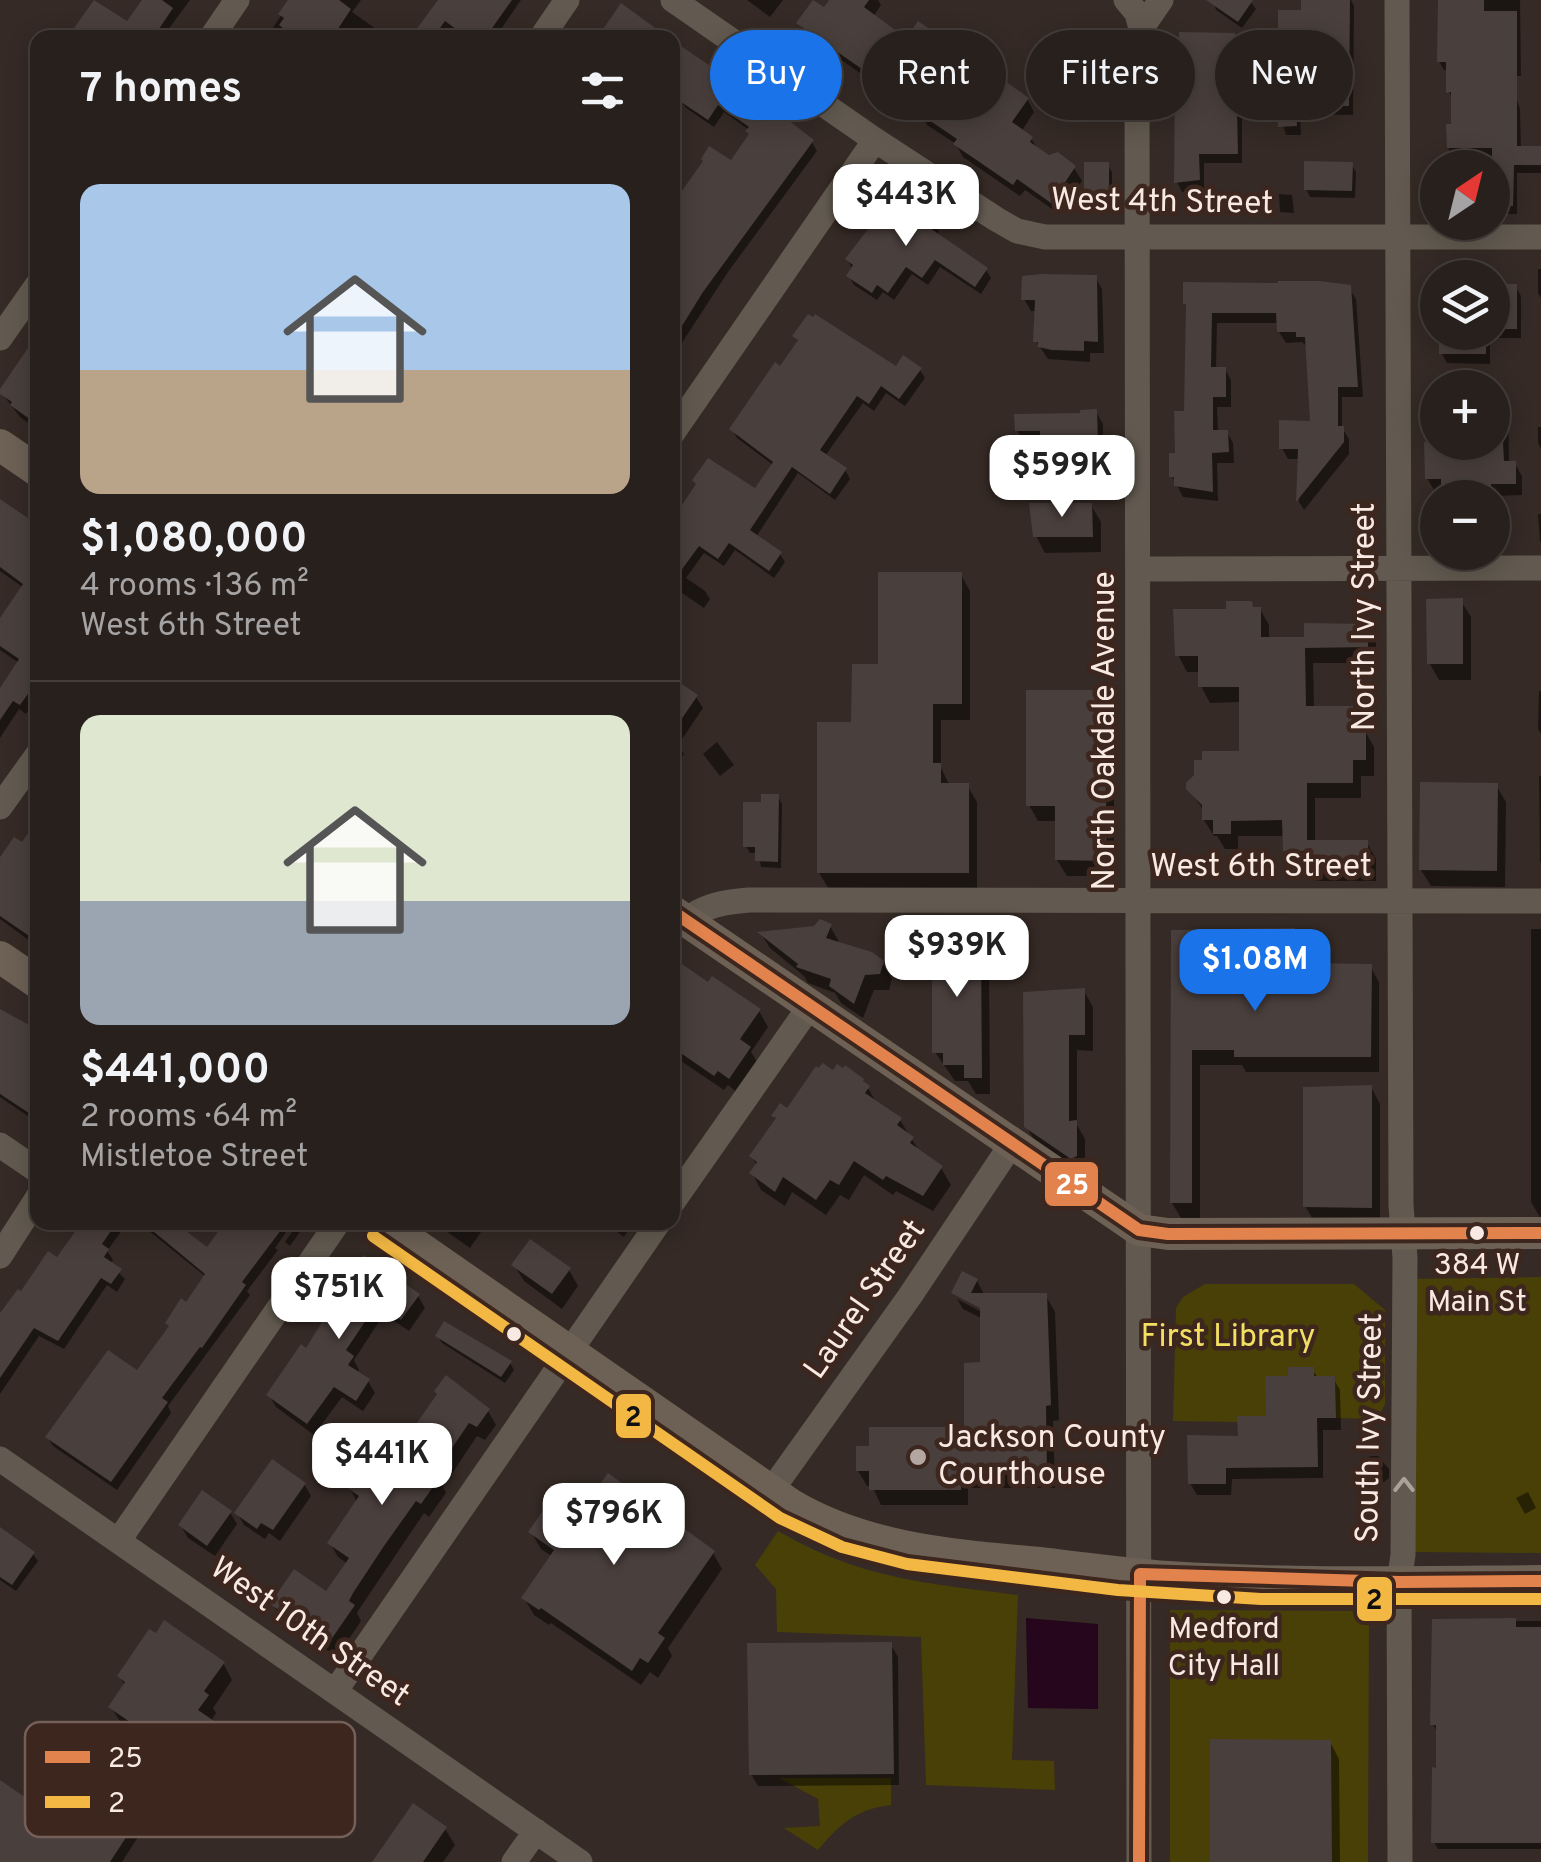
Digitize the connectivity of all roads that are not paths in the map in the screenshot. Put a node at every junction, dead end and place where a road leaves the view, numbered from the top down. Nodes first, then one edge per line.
1 (238, 0) edge
2 (567, 0) edge
3 (673, 0) edge
4 (1126, 0) edge
5 (1161, 0) edge
6 (1396, 0) edge
7 (1140, 28) junction
8 (217, 30) edge
9 (546, 30) edge
10 (875, 140) junction
11 (1138, 237) junction
12 (1397, 237) junction
13 (1541, 237) edge
14 (30, 295) edge
15 (0, 338) edge
16 (680, 422) edge
17 (0, 445) edge
18 (30, 466) edge
19 (1140, 568) junction
20 (1398, 568) junction
21 (1541, 568) edge
22 (30, 765) edge
23 (0, 807) edge
24 (1137, 900) junction
25 (1399, 901) junction
26 (1541, 901) edge
27 (680, 916) edge
28 (680, 917) edge
29 (0, 957) edge
30 (30, 978) edge
31 (810, 1006) junction
32 (0, 1145) edge
33 (1011, 1145) junction
34 (30, 1166) edge
35 (680, 1192) edge
36 (30, 1209) edge
37 (332, 1230) edge
38 (395, 1230) edge
39 (653, 1230) edge
40 (1139, 1230) junction
41 (1403, 1233) junction
42 (1541, 1233) edge
43 (0, 1256) edge
44 (570, 1351) junction
45 (0, 1459) edge
46 (771, 1491) junction
47 (119, 1540) junction
48 (1140, 1574) junction
49 (1541, 1581) edge
50 (1399, 1582) junction
51 (336, 1690) junction
52 (536, 1831) junction
53 (514, 1862) edge
54 (580, 1862) edge
55 (1140, 1862) edge
56 (1400, 1862) edge

1 - 8 street
2 - 9 street
3 - 10 street, West 4th Street
4 - 7 street
5 - 7 street
6 - 12 street, North Ivy Street
7 - 11 street, North Oakdale Avenue
10 - 11 street, West 4th Street
10 - 16 street
11 - 12 street, West 4th Street
11 - 19 street, North Oakdale Avenue
12 - 13 street, West 4th Street
12 - 20 street, North Ivy Street
14 - 15 street
17 - 18 main road
19 - 20 street
19 - 24 street, North Oakdale Avenue
20 - 21 street
20 - 25 street, North Ivy Street
22 - 23 street
24 - 25 street, West 6th Street
24 - 27 street, West 6th Street
24 - 40 street, North Oakdale Avenue
25 - 26 street, West 6th Street
25 - 41 street, North Ivy Street
28 - 31 main road
29 - 30 main road
31 - 33 main road
31 - 35 street
32 - 34 street
33 - 40 main road
33 - 46 street, Laurel Street
36 - 43 street
37 - 47 street
38 - 44 main road
39 - 44 street
40 - 41 main road
40 - 48 street, North Oakdale Avenue
41 - 42 main road
50 -> 41 street, South Ivy Street
44 - 46 main road
44 - 51 street
45 - 47 street, West 10th Street
46 - 48 main road
47 - 51 street, West 10th Street
48 - 50 main road
48 - 55 street, North Oakdale Avenue
49 - 50 main road
50 - 56 street, South Ivy Street
51 - 52 street, West 10th Street
52 - 53 street
52 - 54 street, West 10th Street

